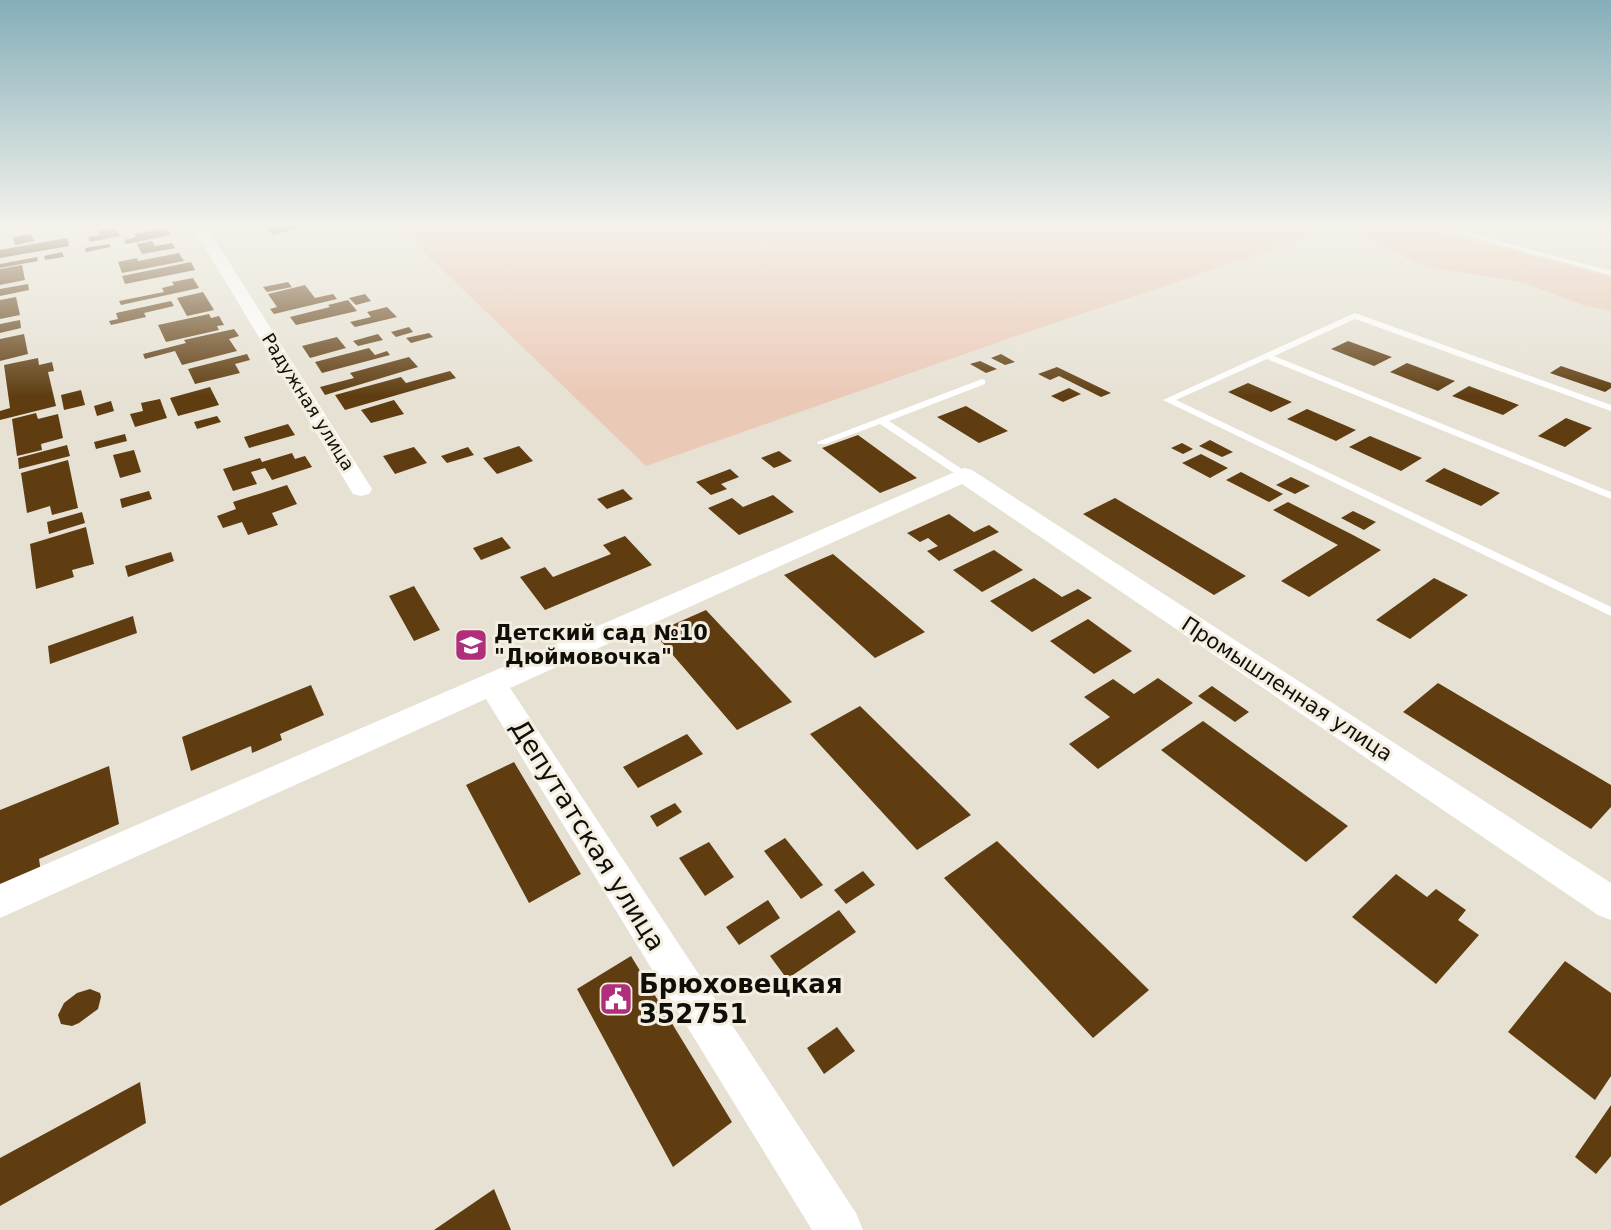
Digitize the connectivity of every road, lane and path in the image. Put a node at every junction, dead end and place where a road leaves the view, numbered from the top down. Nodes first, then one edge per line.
1 (233, 281) edge
2 (1267, 356) junction
3 (981, 382) dead end
4 (1611, 408) edge
5 (881, 420) junction
6 (822, 442) dead end
7 (964, 475) junction
8 (361, 489) dead end
9 (1611, 496) edge
10 (1611, 612) edge
11 (492, 684) junction
12 (0, 901) edge
13 (1611, 903) edge
14 (839, 1230) edge

1 - 8 street, Радужная улица
2 - 4 lane
2 - 9 lane
2 - 10 lane
3 - 5 lane
5 - 6 lane
5 - 7 lane
7 - 11 street
7 - 13 street, Промышленная улица
11 - 12 street
11 - 14 street, Депутатская улица

